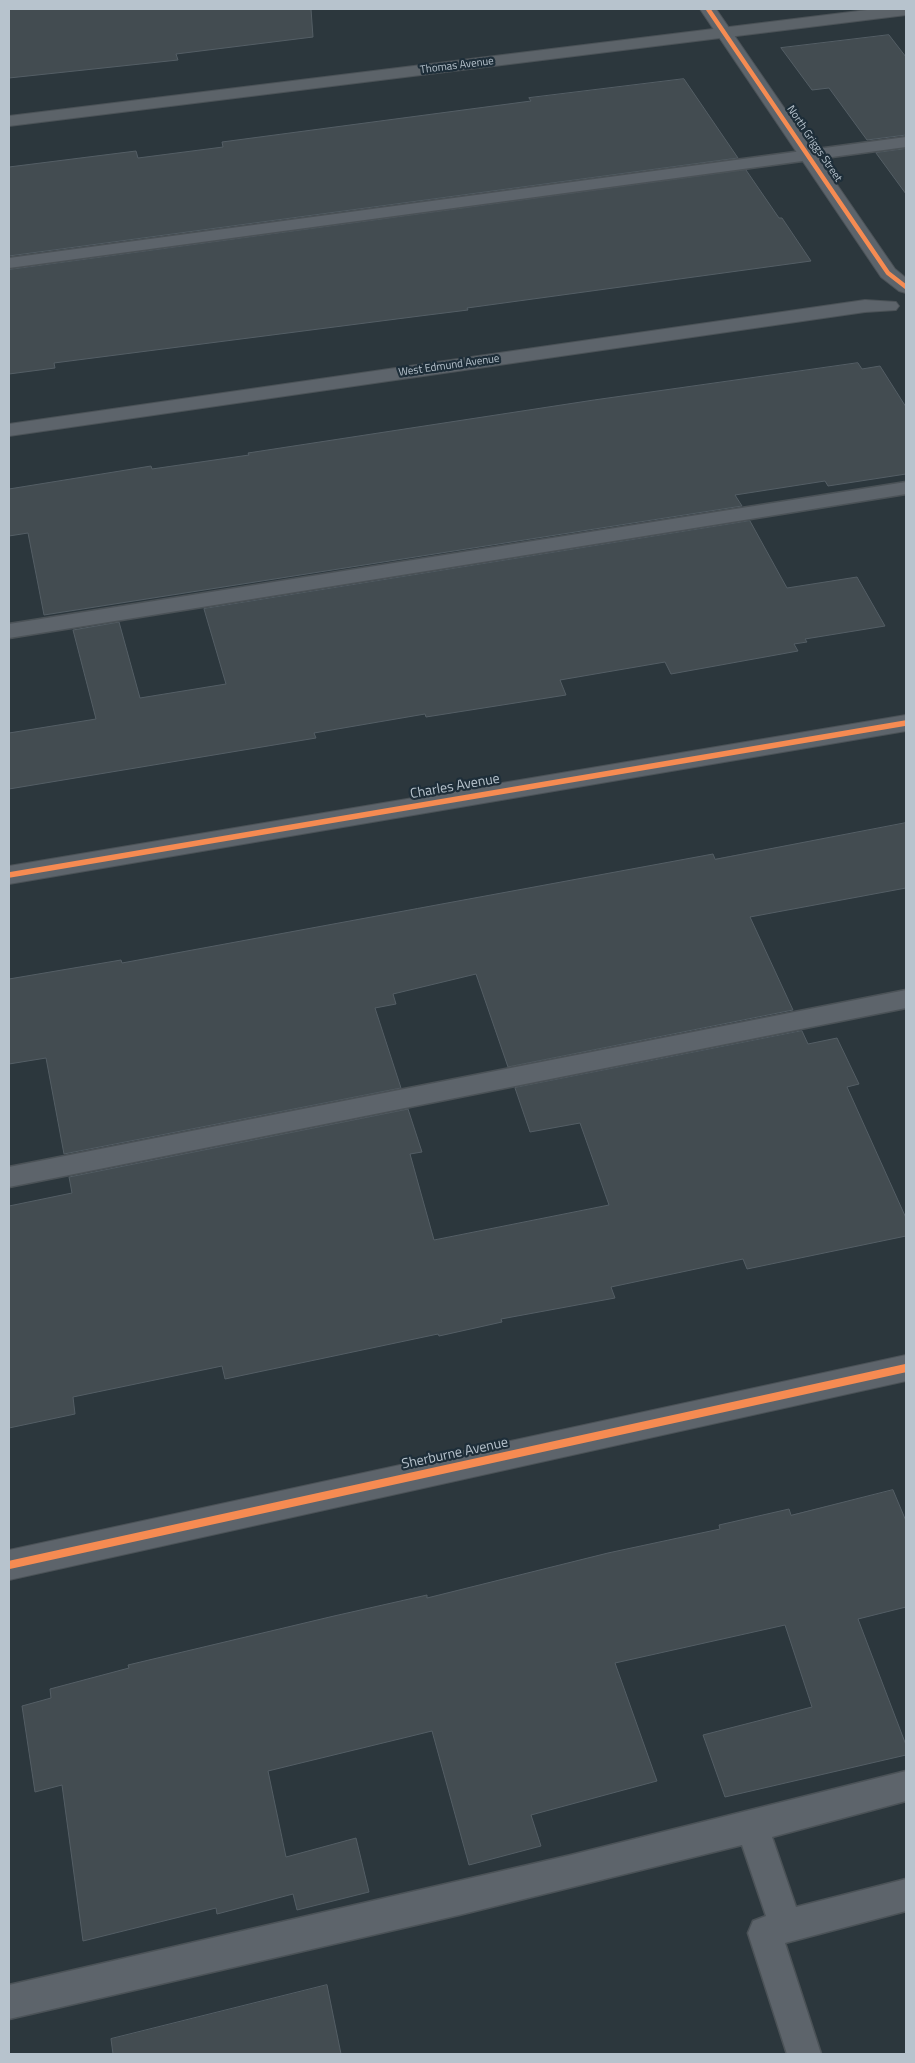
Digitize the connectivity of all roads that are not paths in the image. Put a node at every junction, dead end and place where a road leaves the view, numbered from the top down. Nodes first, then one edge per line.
1 (708, 9) edge
2 (906, 10) edge
3 (724, 32) junction
4 (9, 122) edge
5 (906, 142) edge
6 (809, 154) junction
7 (9, 263) edge
8 (906, 288) edge
9 (898, 311) edge
10 (9, 430) edge
11 (906, 488) edge
12 (9, 631) edge
13 (906, 723) edge
14 (9, 875) edge
15 (906, 999) edge
16 (9, 1177) edge
17 (906, 1368) edge
18 (9, 1565) edge
19 (906, 1786) edge
20 (752, 1827) junction
21 (906, 1895) edge
22 (786, 1926) junction
23 (9, 2002) edge
24 (804, 2054) edge

1 - 3 street, North Griggs Street
2 - 3 street, Thomas Avenue
3 - 4 street, Thomas Avenue
3 - 6 street, North Griggs Street
5 - 6 lane
6 - 7 lane
6 - 8 street, North Griggs Street
8 - 9 street
9 - 10 street, West Edmund Avenue
11 - 12 lane
13 - 14 street, Charles Avenue
15 - 16 lane
17 - 18 street, Sherburne Avenue
19 - 20 lane
20 - 22 lane
20 - 23 lane
21 - 22 lane
22 - 24 lane

